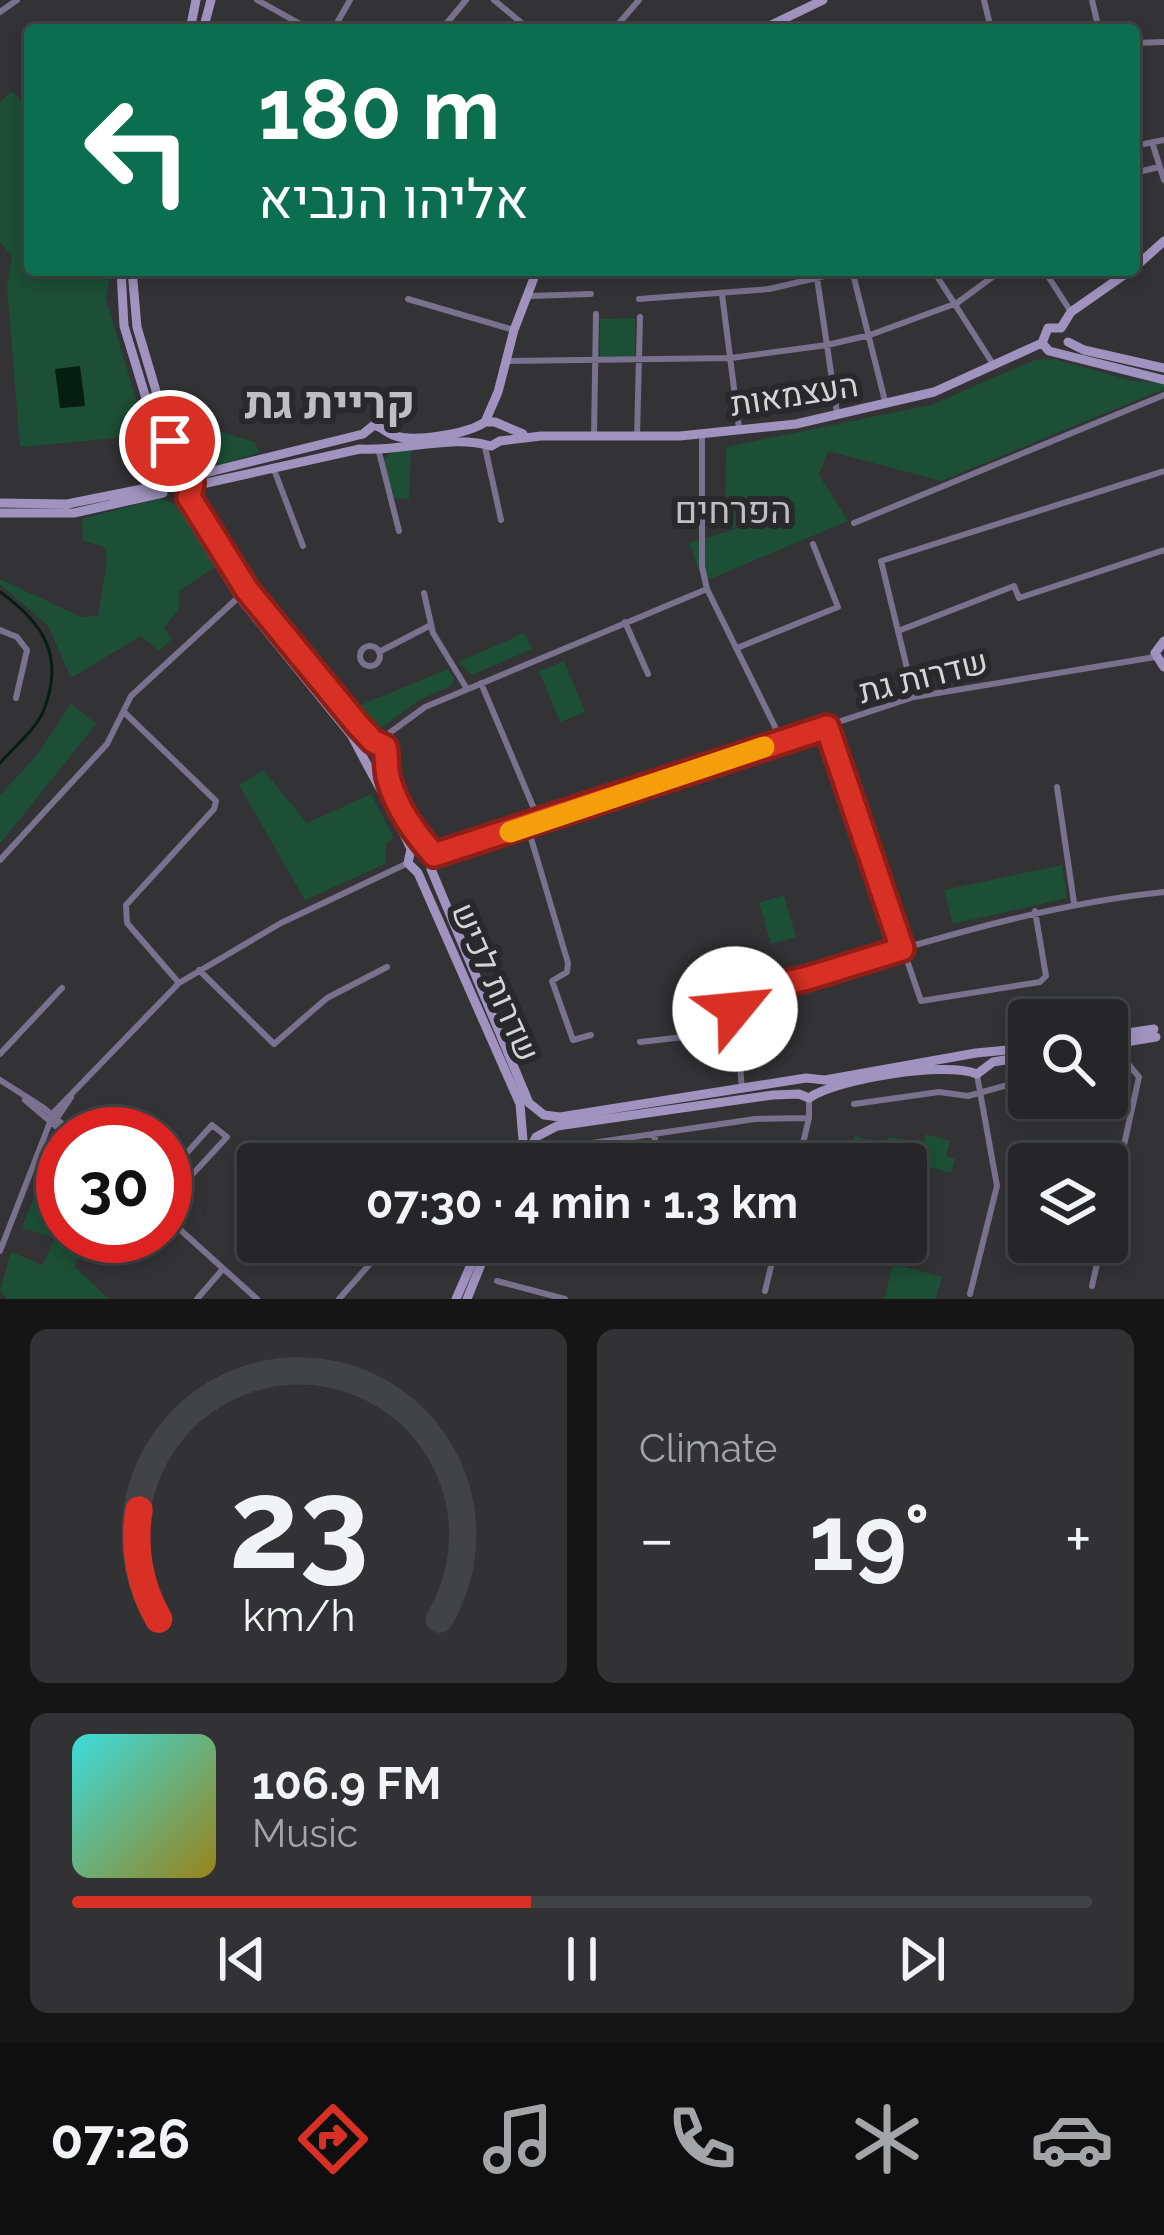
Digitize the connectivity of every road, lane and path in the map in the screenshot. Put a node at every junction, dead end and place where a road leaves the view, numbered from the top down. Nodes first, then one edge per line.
1 (16, 0) edge
2 (257, 0) edge
3 (466, 0) edge
4 (494, 0) edge
5 (639, 0) edge
6 (823, 0) edge
7 (2, 6) edge
8 (299, 24) edge
9 (446, 24) edge
10 (523, 24) edge
11 (618, 24) edge
12 (773, 24) edge
13 (1164, 140) edge
14 (1152, 142) junction
15 (1140, 145) edge
16 (1159, 167) junction
17 (1140, 172) edge
18 (1164, 180) edge
19 (1164, 242) edge
20 (1140, 263) edge
21 (121, 276) edge
22 (133, 276) edge
23 (535, 276) edge
24 (826, 276) edge
25 (854, 276) edge
26 (937, 276) edge
27 (994, 276) edge
28 (1047, 276) edge
29 (1123, 276) edge
30 (818, 278) junction
31 (591, 294) dead end
32 (722, 294) junction
33 (527, 296) junction
34 (408, 299) dead end
35 (639, 299) dead end
36 (957, 303) junction
37 (1071, 312) junction
38 (596, 314) dead end
39 (640, 316) dead end
40 (1061, 328) junction
41 (514, 330) junction
42 (870, 334) junction
43 (1042, 343) junction
44 (827, 345) junction
45 (1064, 346) junction
46 (731, 358) junction
47 (506, 361) junction
48 (638, 361) junction
49 (595, 363) junction
50 (993, 364) junction
51 (1164, 368) edge
52 (1164, 380) edge
53 (498, 392) junction
54 (1164, 395) edge
55 (886, 405) junction
56 (838, 416) junction
57 (482, 424) junction
58 (499, 425) junction
59 (740, 432) junction
60 (389, 433) junction
61 (363, 434) junction
62 (702, 435) junction
63 (541, 436) junction
64 (594, 436) junction
65 (638, 437) junction
66 (499, 442) junction
67 (483, 444) junction
68 (379, 449) junction
69 (491, 466) junction
70 (273, 467) junction
71 (1164, 471) edge
72 (183, 485) junction
73 (163, 489) junction
74 (0, 503) edge
75 (0, 513) edge
76 (501, 520) dead end
77 (854, 523) dead end
78 (399, 531) dead end
79 (813, 544) dead end
80 (303, 547) dead end
81 (1164, 550) edge
82 (707, 589) junction
83 (243, 593) junction
84 (424, 593) dead end
85 (625, 622) junction
86 (430, 625) junction
87 (0, 630) edge
88 (898, 631) junction
89 (1164, 641) edge
90 (736, 648) junction
91 (379, 652) dead end
92 (1155, 657) junction
93 (1164, 667) edge
94 (648, 674) dead end
95 (482, 683) junction
96 (467, 689) junction
97 (914, 697) junction
98 (16, 698) dead end
99 (124, 712) junction
100 (402, 726) junction
101 (827, 727) junction
102 (782, 740) junction
103 (375, 741) junction
104 (360, 752) junction
105 (387, 755) junction
106 (368, 767) junction
107 (1058, 787) dead end
108 (540, 823) junction
109 (528, 826) junction
110 (423, 845) junction
111 (411, 850) junction
112 (434, 855) junction
113 (0, 860) edge
114 (408, 863) junction
115 (431, 869) junction
116 (418, 873) junction
117 (1164, 892) edge
118 (1074, 904) junction
119 (1036, 911) junction
120 (902, 949) junction
121 (387, 967) dead end
122 (199, 970) junction
123 (179, 983) junction
124 (62, 988) dead end
125 (1164, 1020) edge
126 (737, 1031) junction
127 (591, 1036) dead end
128 (1158, 1036) edge
129 (1128, 1038) edge
130 (640, 1042) dead end
131 (0, 1054) edge
132 (1008, 1057) edge
133 (976, 1064) junction
134 (1128, 1066) edge
135 (0, 1080) edge
136 (9, 1085) junction
137 (1008, 1085) edge
138 (76, 1089) junction
139 (742, 1089) junction
140 (810, 1091) junction
141 (981, 1093) junction
142 (63, 1101) junction
143 (37, 1102) junction
144 (854, 1104) dead end
145 (38, 1107) edge
146 (42, 1107) edge
147 (60, 1107) edge
148 (63, 1107) edge
149 (540, 1113) junction
150 (522, 1114) junction
151 (809, 1118) junction
152 (523, 1133) junction
153 (541, 1133) junction
154 (656, 1133) junction
155 (521, 1143) edge
156 (534, 1143) edge
157 (591, 1143) edge
158 (654, 1143) edge
159 (803, 1143) edge
160 (1124, 1143) edge
161 (192, 1147) edge
162 (36, 1160) edge
163 (192, 1175) edge
164 (192, 1240) edge
165 (0, 1251) edge
166 (371, 1263) edge
167 (475, 1263) edge
168 (479, 1263) edge
169 (772, 1263) edge
170 (1097, 1263) edge
171 (223, 1268) junction
172 (497, 1281) dead end
173 (1092, 1286) dead end
174 (765, 1291) dead end
175 (970, 1294) dead end
176 (197, 1299) edge
177 (257, 1299) edge
178 (339, 1299) edge
179 (456, 1299) edge
180 (467, 1299) edge
181 (565, 1299) edge

1 - 7 street
2 - 8 street
3 - 9 street
4 - 10 street
5 - 11 street
6 - 12 street
13 - 14 street
14 - 15 street
14 - 16 street
16 - 17 street
16 - 18 street
19 - 20 street
21 - 72 street
22 - 72 street
23 - 33 street
24 - 30 street
25 - 42 street
26 - 36 street
27 - 36 street
28 - 37 street
29 - 37 street
30 - 32 street
30 - 44 street
31 - 33 street
32 - 35 street
32 - 46 street
33 - 41 street
34 - 41 street
36 - 42 street
36 - 50 street
37 - 40 street
38 - 49 street
39 - 48 street
40 - 43 street, העצמאות
40 - 45 street
41 - 47 street
42 - 44 street
42 - 55 street
43 - 45 street
43 - 50 street, העצמאות
44 - 46 street
44 - 56 street
45 - 51 street
45 - 52 street
46 - 48 street
46 - 59 street
47 - 49 street
47 - 53 street
48 - 49 street
48 - 65 street
49 - 64 street
50 - 55 street, העצמאות
53 - 57 street
53 - 58 street
54 - 77 street
55 - 56 street, העצמאות
56 - 59 street, העצמאות
57 - 58 street, העצמאות
57 - 60 street
57 - 67 street
58 - 63 street, העצמאות
58 - 66 street
59 - 62 street, העצמאות
60 - 61 street
60 - 68 street
61 - 68 street
61 - 72 street
62 - 65 street, העצמאות
62 - 82 street
63 - 64 street, העצמאות
63 - 66 street, העצמאות
64 - 65 street, העצמאות
66 - 67 street, העצמאות
66 - 69 street
67 - 68 street
67 - 69 street
68 - 70 street
68 - 78 street
69 - 76 street
70 - 72 street
70 - 80 street
71 - 88 street
72 - 73 street
72 - 73 street
72 - 83 street
73 - 74 street
73 - 75 street
79 - 90 street
81 - 88 street
82 - 85 street
82 - 90 street
83 - 99 street
83 - 103 street
83 - 104 street
84 - 86 street
85 - 94 street
85 - 95 street
86 - 91 street
86 - 96 street
87 - 98 street
88 - 97 street
89 - 92 street
90 - 102 street
92 - 93 street
92 - 97 street, שדרות גת
95 - 96 street
95 - 108 street
96 - 100 street
97 - 101 street, שדרות גת
99 - 113 street
99 - 123 street
100 - 103 street
100 - 105 street
101 - 102 street, שדרות גת
101 - 120 street
102 - 108 street, שדרות גת
103 - 104 street
103 - 105 street
104 - 106 street
105 - 106 street
105 - 110 street
106 - 111 street
107 - 118 street
108 - 109 street, שדרות גת
109 - 112 street, שדרות גת
109 - 127 street
110 - 111 street
110 - 112 street
111 - 114 street
112 - 115 street
114 - 116 street
114 - 122 street
115 - 116 street
115 - 149 street, שדרות לכיש
116 - 150 street, שדרות לכיש
117 - 118 street
118 - 119 street
119 - 120 street
119 - 120 street
120 - 126 street
121 - 122 street
122 - 123 street
123 - 138 street
124 - 131 street
125 - 128 street
126 - 130 street
126 - 139 street
128 - 129 street
132 - 133 street
133 - 140 street
133 - 141 street
134 - 160 street
135 - 136 street
136 - 143 street
136 - 145 street
137 - 141 street
138 - 142 street
138 - 148 street
139 - 140 street
139 - 149 street
140 - 151 street
140 - 153 street
141 - 144 street
141 - 175 street
142 - 143 street
142 - 147 street
143 - 146 street
149 - 150 street
149 - 153 street, שדרות לכיש
150 - 152 street
151 - 154 street
151 - 159 street
152 - 153 street
152 - 155 street
153 - 156 street
154 - 157 street
154 - 158 street
161 - 163 street
162 - 165 street
164 - 171 street
166 - 178 street
167 - 179 street
168 - 180 street
169 - 174 street
170 - 173 street
171 - 176 street
171 - 177 street
172 - 181 street

